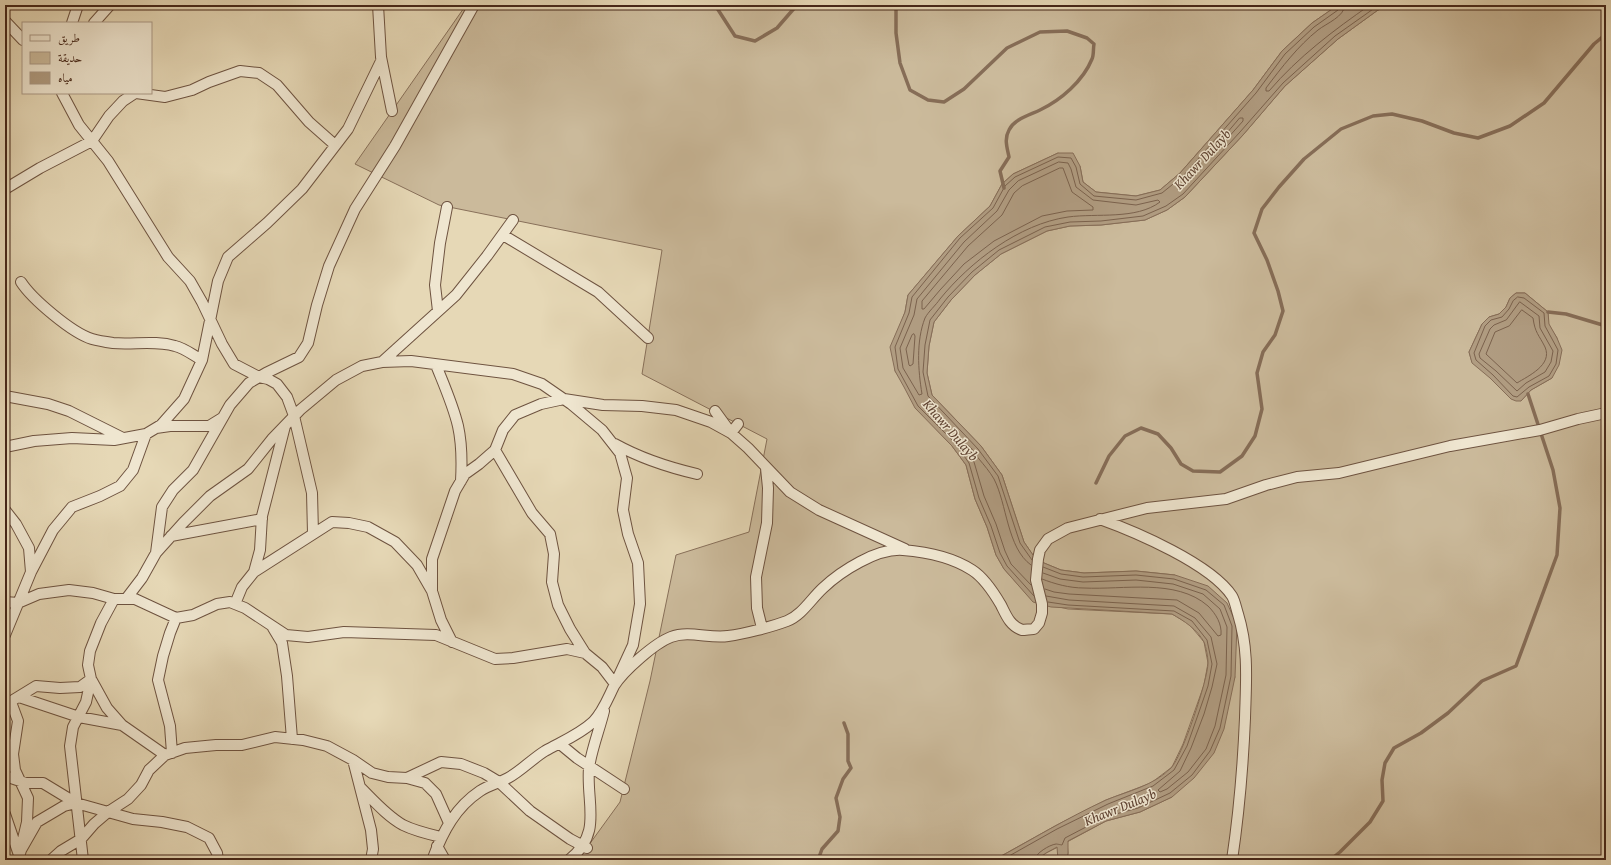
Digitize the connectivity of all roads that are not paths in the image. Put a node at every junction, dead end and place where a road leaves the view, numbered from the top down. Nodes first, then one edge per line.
1 (78, 5) edge
2 (110, 5) edge
3 (378, 5) edge
4 (474, 5) edge
5 (5, 21) edge
6 (72, 22) edge
7 (95, 22) edge
8 (22, 39) edge
9 (381, 61) junction
10 (62, 94) edge
11 (134, 94) edge
12 (143, 94) edge
13 (392, 111) dead end
14 (92, 141) junction
15 (335, 145) junction
16 (5, 189) edge
17 (447, 207) dead end
18 (514, 220) dead end
19 (503, 235) junction
20 (21, 282) dead end
21 (438, 311) junction
22 (210, 318) junction
23 (648, 338) dead end
24 (202, 360) junction
25 (382, 362) junction
26 (436, 365) junction
27 (259, 377) junction
28 (5, 396) edge
29 (564, 399) junction
30 (715, 411) dead end
31 (1606, 413) edge
32 (294, 416) junction
33 (223, 417) junction
34 (738, 424) dead end
35 (285, 425) junction
36 (156, 428) junction
37 (731, 433) junction
38 (146, 434) junction
39 (123, 438) junction
40 (612, 442) junction
41 (5, 446) edge
42 (495, 450) junction
43 (766, 468) junction
44 (697, 474) dead end
45 (461, 481) junction
46 (5, 510) edge
47 (262, 519) junction
48 (1100, 519) junction
49 (313, 533) junction
50 (171, 536) junction
51 (909, 551) junction
52 (156, 553) junction
53 (31, 572) junction
54 (254, 572) junction
55 (432, 591) junction
56 (114, 599) junction
57 (126, 599) junction
58 (5, 602) edge
59 (18, 603) junction
60 (235, 604) junction
61 (176, 618) junction
62 (272, 627) junction
63 (762, 628) junction
64 (5, 634) edge
65 (452, 642) junction
66 (585, 653) junction
67 (91, 679) junction
68 (615, 684) junction
69 (12, 701) edge
70 (606, 703) junction
71 (79, 716) junction
72 (122, 725) junction
73 (292, 739) junction
74 (560, 744) junction
75 (168, 754) junction
76 (353, 760) junction
77 (590, 767) junction
78 (5, 776) edge
79 (407, 778) junction
80 (19, 780) junction
81 (499, 782) junction
82 (361, 788) junction
83 (624, 789) dead end
84 (76, 803) junction
85 (108, 812) junction
86 (5, 814) edge
87 (449, 823) junction
88 (81, 839) junction
89 (439, 842) junction
90 (585, 847) junction
91 (20, 857) edge
92 (51, 860) edge
93 (83, 860) edge
94 (218, 860) edge
95 (371, 860) edge
96 (430, 860) edge
97 (445, 860) edge
98 (570, 860) edge
99 (1232, 860) edge

1 - 6 street
2 - 7 street
3 - 9 street
4 - 27 street
5 - 8 street
9 - 13 street
9 - 15 street
10 - 14 street
11 - 14 street
12 - 15 street
14 - 16 street
14 - 22 street
15 - 22 street
17 - 21 street
18 - 19 street
19 - 21 street
19 - 23 street
20 - 24 street
21 - 25 street
22 - 24 street
22 - 27 street
24 - 36 street
25 - 26 street
25 - 32 street
26 - 29 street
26 - 45 street
27 - 32 street
27 - 33 street
28 - 39 street
29 - 37 street
29 - 40 street
29 - 42 street
30 - 37 street
31 - 48 street
32 - 35 street
32 - 49 street
33 - 36 street
33 - 52 street
34 - 37 street
35 - 47 street
35 - 50 street
36 - 38 street
37 - 43 street
38 - 39 street
38 - 53 street
39 - 41 street
40 - 44 street
40 - 68 street
42 - 45 street
42 - 66 street
43 - 51 street
43 - 63 street
45 - 55 street
46 - 53 street
47 - 50 street
47 - 54 street
48 - 51 street
48 - 99 street
49 - 54 street
49 - 55 street
50 - 52 street
51 - 63 street
52 - 57 street
53 - 59 street
54 - 60 street
55 - 65 street
56 - 57 street
56 - 59 street
56 - 67 street
57 - 61 street
58 - 59 street
59 - 64 street
60 - 61 street
60 - 62 street
61 - 75 street
62 - 65 street
62 - 73 street
63 - 68 street
65 - 66 street
66 - 68 street
67 - 69 street
67 - 71 street
67 - 72 street
68 - 70 street
69 - 71 street
69 - 80 street
70 - 74 street
70 - 77 street
71 - 72 street
71 - 84 street
72 - 75 street
73 - 75 street
73 - 76 street
74 - 77 street
74 - 81 street
75 - 85 street
76 - 79 street
76 - 82 street
77 - 83 street
77 - 90 street
78 - 80 street
79 - 81 street
79 - 87 street
80 - 84 street
80 - 91 street
81 - 87 street
81 - 90 street
82 - 89 street
82 - 95 street
84 - 85 street
84 - 88 street
84 - 91 street
85 - 88 street
85 - 94 street
86 - 91 street
87 - 89 street
88 - 92 street
88 - 93 street
89 - 96 street
89 - 97 street
90 - 98 street

